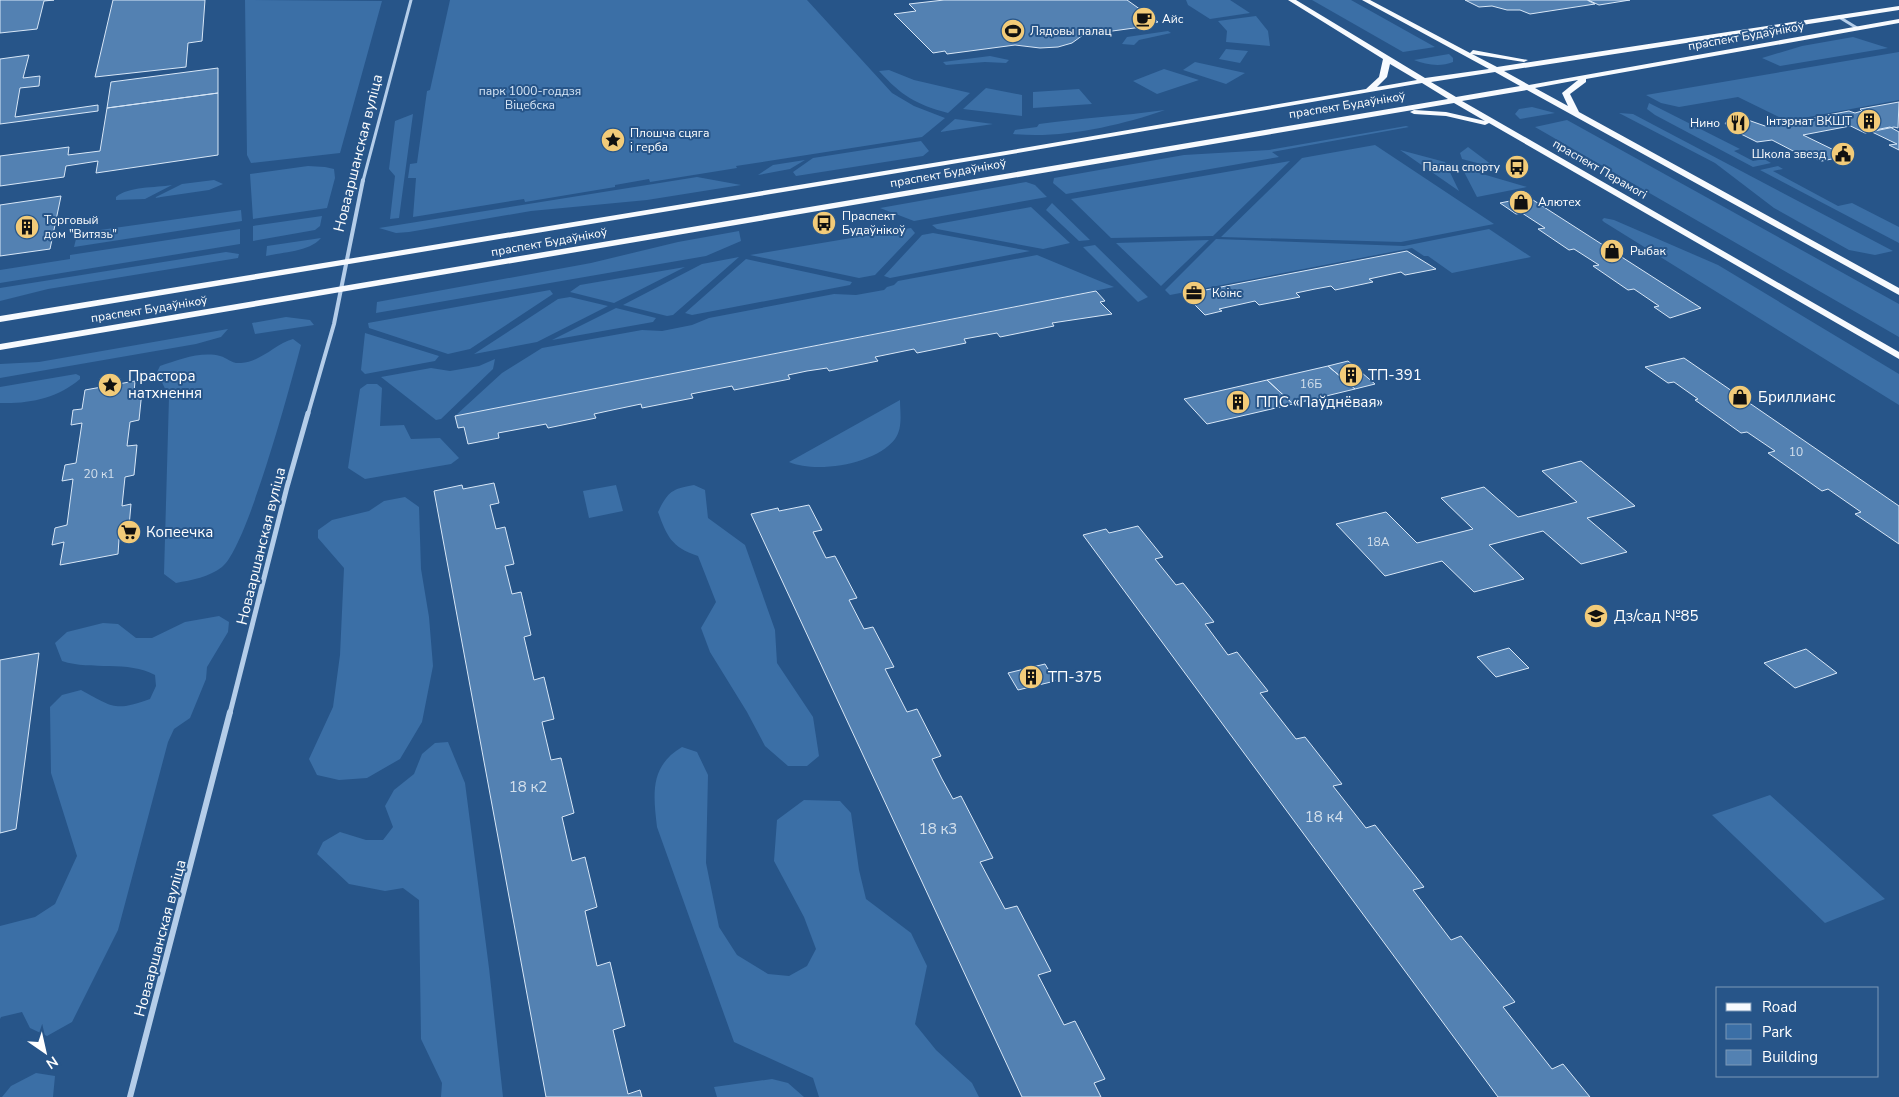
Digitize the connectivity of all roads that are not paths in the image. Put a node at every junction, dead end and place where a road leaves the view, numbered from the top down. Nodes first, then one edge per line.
1 (411, 0) edge
2 (1292, 0) edge
3 (1365, 0) edge
4 (1899, 8) edge
5 (1839, 17) junction
6 (1899, 21) edge
7 (1857, 28) junction
8 (1457, 48) junction
9 (1387, 59) junction
10 (1554, 60) junction
11 (1496, 69) junction
12 (1588, 77) junction
13 (1423, 81) junction
14 (1528, 87) junction
15 (1358, 92) junction
16 (1455, 100) junction
17 (1389, 111) junction
18 (1576, 114) junction
19 (1502, 127) junction
20 (345, 261) junction
21 (341, 290) junction
22 (1899, 292) edge
23 (0, 319) edge
24 (0, 347) edge
25 (1899, 356) edge
26 (130, 1097) edge

1 - 20 street, Новааршанская вуліца
2 - 9 main road, праспект Перамогі
3 - 8 main road
4 - 5 main road, праспект Будаўнікоў
5 - 7 street
5 - 10 main road, праспект Будаўнікоў
6 - 7 main road, праспект Будаўнікоў
7 - 12 main road, праспект Будаўнікоў
8 - 10 main road
8 - 11 main road
9 - 13 main road, праспект Перамогі
9 - 15 main road
10 - 11 main road, праспект Будаўнікоў
11 - 13 main road, праспект Будаўнікоў
11 - 14 main road
12 - 14 main road, праспект Будаўнікоў
12 - 18 main road
13 - 15 main road, праспект Будаўнікоў
13 - 16 main road, праспект Перамогі
14 - 16 main road, праспект Будаўнікоў
14 - 18 main road
15 - 20 main road, праспект Будаўнікоў
16 - 17 main road, праспект Будаўнікоў
16 - 19 main road, праспект Перамогі
17 - 19 main road
17 - 21 main road, праспект Будаўнікоў
18 - 22 main road
19 - 25 main road, праспект Перамогі
20 - 21 street, Новааршанская вуліца
20 - 23 main road, праспект Будаўнікоў
21 - 24 main road, праспект Будаўнікоў
21 - 26 street, Новааршанская вуліца

